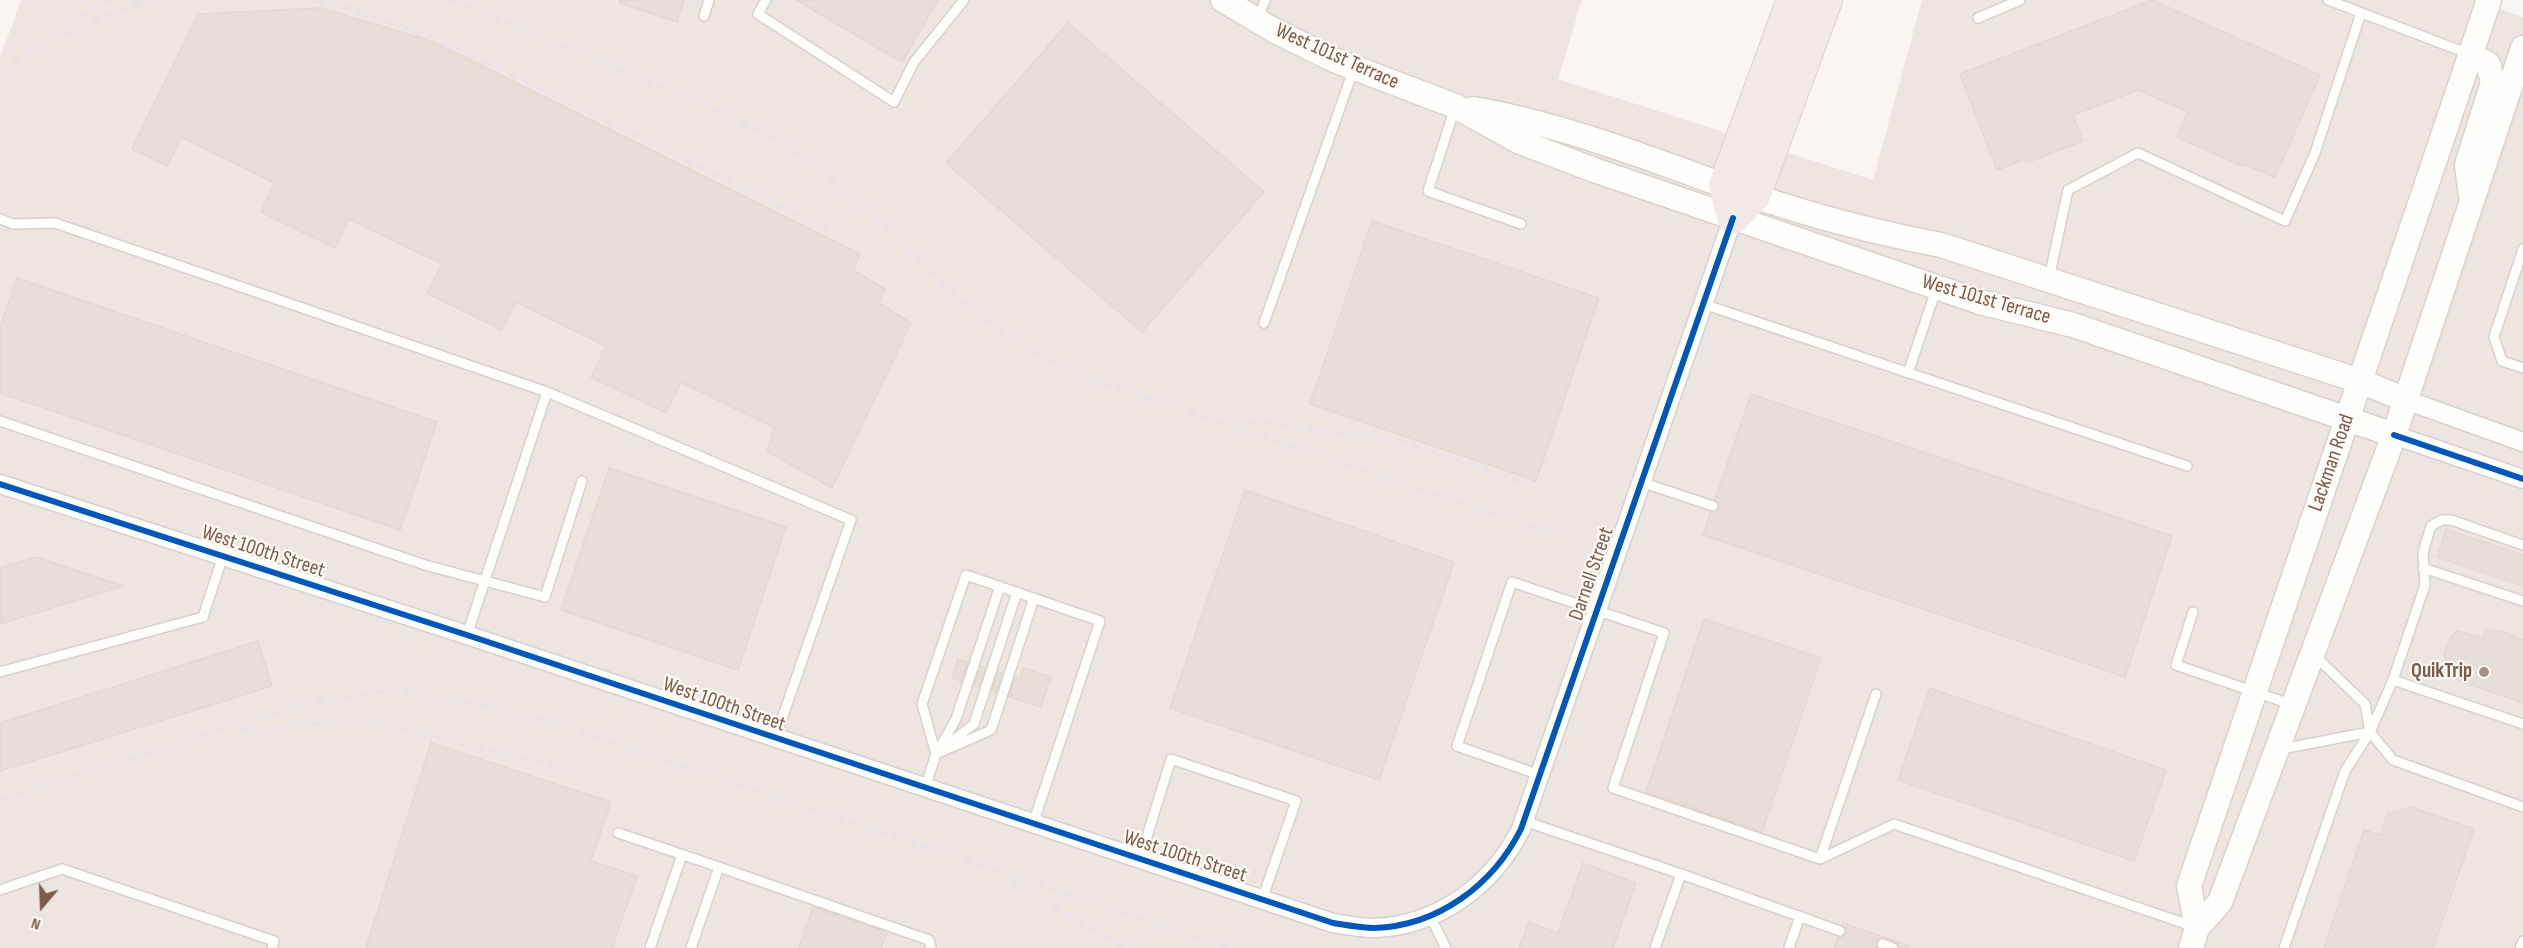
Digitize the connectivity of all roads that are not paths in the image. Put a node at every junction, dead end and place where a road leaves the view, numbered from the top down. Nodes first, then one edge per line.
1 (709, 0) edge
2 (766, 0) edge
3 (964, 0) edge
4 (1223, 0) edge
5 (1793, 0) edge
6 (1826, 0) edge
7 (2020, 0) edge
8 (2328, 0) edge
9 (2489, 0) edge
10 (1261, 10) edge
11 (2361, 13) junction
12 (704, 16) dead end
13 (1978, 18) dead end
14 (2523, 48) edge
15 (2471, 55) junction
16 (1354, 68) junction
17 (1455, 106) junction
18 (1725, 185) junction
19 (2472, 203) junction
20 (1743, 207) junction
21 (0, 219) edge
22 (1521, 224) dead end
23 (2523, 249) edge
24 (2048, 280) junction
25 (1937, 287) junction
26 (1703, 304) junction
27 (1264, 322) dead end
28 (2523, 369) edge
29 (1908, 373) junction
30 (2360, 381) junction
31 (547, 392) junction
32 (2406, 400) junction
33 (2347, 418) junction
34 (0, 421) edge
35 (2394, 435) junction
36 (2523, 442) edge
37 (2187, 466) dead end
38 (2523, 479) edge
39 (582, 481) dead end
40 (1641, 482) junction
41 (0, 484) edge
42 (1713, 506) dead end
43 (2523, 545) edge
44 (223, 556) junction
45 (2422, 568) junction
46 (486, 580) junction
47 (999, 586) junction
48 (1017, 592) junction
49 (1035, 598) junction
50 (2523, 601) edge
51 (1597, 609) junction
52 (2193, 612) dead end
53 (467, 635) junction
54 (2312, 654) junction
55 (0, 672) edge
56 (2392, 680) junction
57 (2255, 691) junction
58 (1876, 694) dead end
59 (2293, 705) junction
60 (2523, 724) edge
61 (2370, 732) junction
62 (775, 739) junction
63 (2276, 751) junction
64 (936, 754) junction
65 (1540, 775) junction
66 (925, 789) junction
67 (2523, 807) edge
68 (1524, 821) junction
69 (1034, 824) junction
70 (618, 833) dead end
71 (682, 855) junction
72 (1820, 859) junction
73 (1140, 860) junction
74 (718, 867) junction
75 (1681, 874) junction
76 (0, 890) edge
77 (1262, 900) junction
78 (1435, 914) junction
79 (1800, 916) junction
80 (1840, 931) dead end
81 (2194, 938) edge
82 (2523, 941) edge
83 (1882, 945) dead end
84 (272, 948) edge
85 (650, 948) edge
86 (691, 948) edge
87 (931, 948) edge
88 (1446, 948) edge
89 (1655, 948) edge
90 (1790, 948) edge
91 (1893, 948) edge
92 (2284, 948) edge
93 (2520, 948) edge

1 - 12 lane
2 - 3 lane
4 - 10 main road, West 101st Terrace
5 - 18 highway
6 - 20 highway
7 - 13 lane
8 - 11 lane
9 - 15 main road, Lackman Road
10 - 16 main road, West 101st Terrace
11 - 15 lane
11 - 24 lane
14 - 19 main road
15 - 19 main road
15 - 30 main road, Lackman Road
16 - 17 main road, West 101st Terrace
16 - 27 lane
17 - 18 main road, West 101st Terrace
17 - 20 main road, West 101st Terrace
17 - 22 lane
18 - 20 highway
19 - 32 main road
20 - 24 main road, West 101st Terrace
20 - 25 main road, West 101st Terrace
20 - 26 street, Darnell Street
21 - 31 lane
23 - 28 lane
24 - 30 main road, West 101st Terrace
25 - 29 lane
25 - 33 main road, West 101st Terrace
26 - 29 lane
26 - 40 street, Darnell Street
29 - 37 lane
30 - 32 main road, West 101st Terrace
30 - 33 main road, Lackman Road
31 - 46 lane
31 - 62 lane
32 - 35 main road
32 - 36 street, West 101st Terrace
33 - 35 main road, West 101st Terrace
33 - 57 main road, Lackman Road
34 - 46 lane
35 - 38 street, West 101st Terrace
35 - 54 main road
39 - 46 lane
40 - 42 lane
40 - 51 street, Darnell Street
41 - 44 street, West 100th Street
43 - 45 lane
44 - 53 street, West 100th Street
44 - 55 lane
45 - 50 lane
45 - 56 lane
46 - 53 lane
47 - 48 lane
47 - 64 lane
47 - 64 lane
48 - 49 lane
48 - 64 lane
49 - 64 lane
49 - 69 lane
51 - 65 street, Darnell Street
51 - 65 lane
51 - 72 lane
52 - 57 lane
53 - 62 street, West 100th Street
54 - 59 main road
54 - 61 lane
56 - 60 lane
56 - 61 lane
57 - 59 lane
57 - 81 main road, Lackman Road
58 - 72 lane
59 - 63 main road
61 - 63 lane
61 - 67 lane
61 - 92 lane
62 - 66 street, West 100th Street
63 - 81 main road
64 - 66 lane
65 - 68 street, Darnell Street
66 - 69 street, West 100th Street
68 - 75 lane
68 - 78 street, Darnell Street
69 - 73 street, West 100th Street
70 - 71 lane
71 - 74 lane
71 - 85 lane
72 - 81 lane
73 - 77 street, West 100th Street
73 - 77 lane
74 - 86 lane
74 - 87 lane
75 - 79 lane
75 - 89 lane
76 - 84 lane
77 - 78 street, West 100th Street
78 - 88 lane
79 - 80 lane
79 - 90 lane
82 - 93 lane
83 - 91 lane

